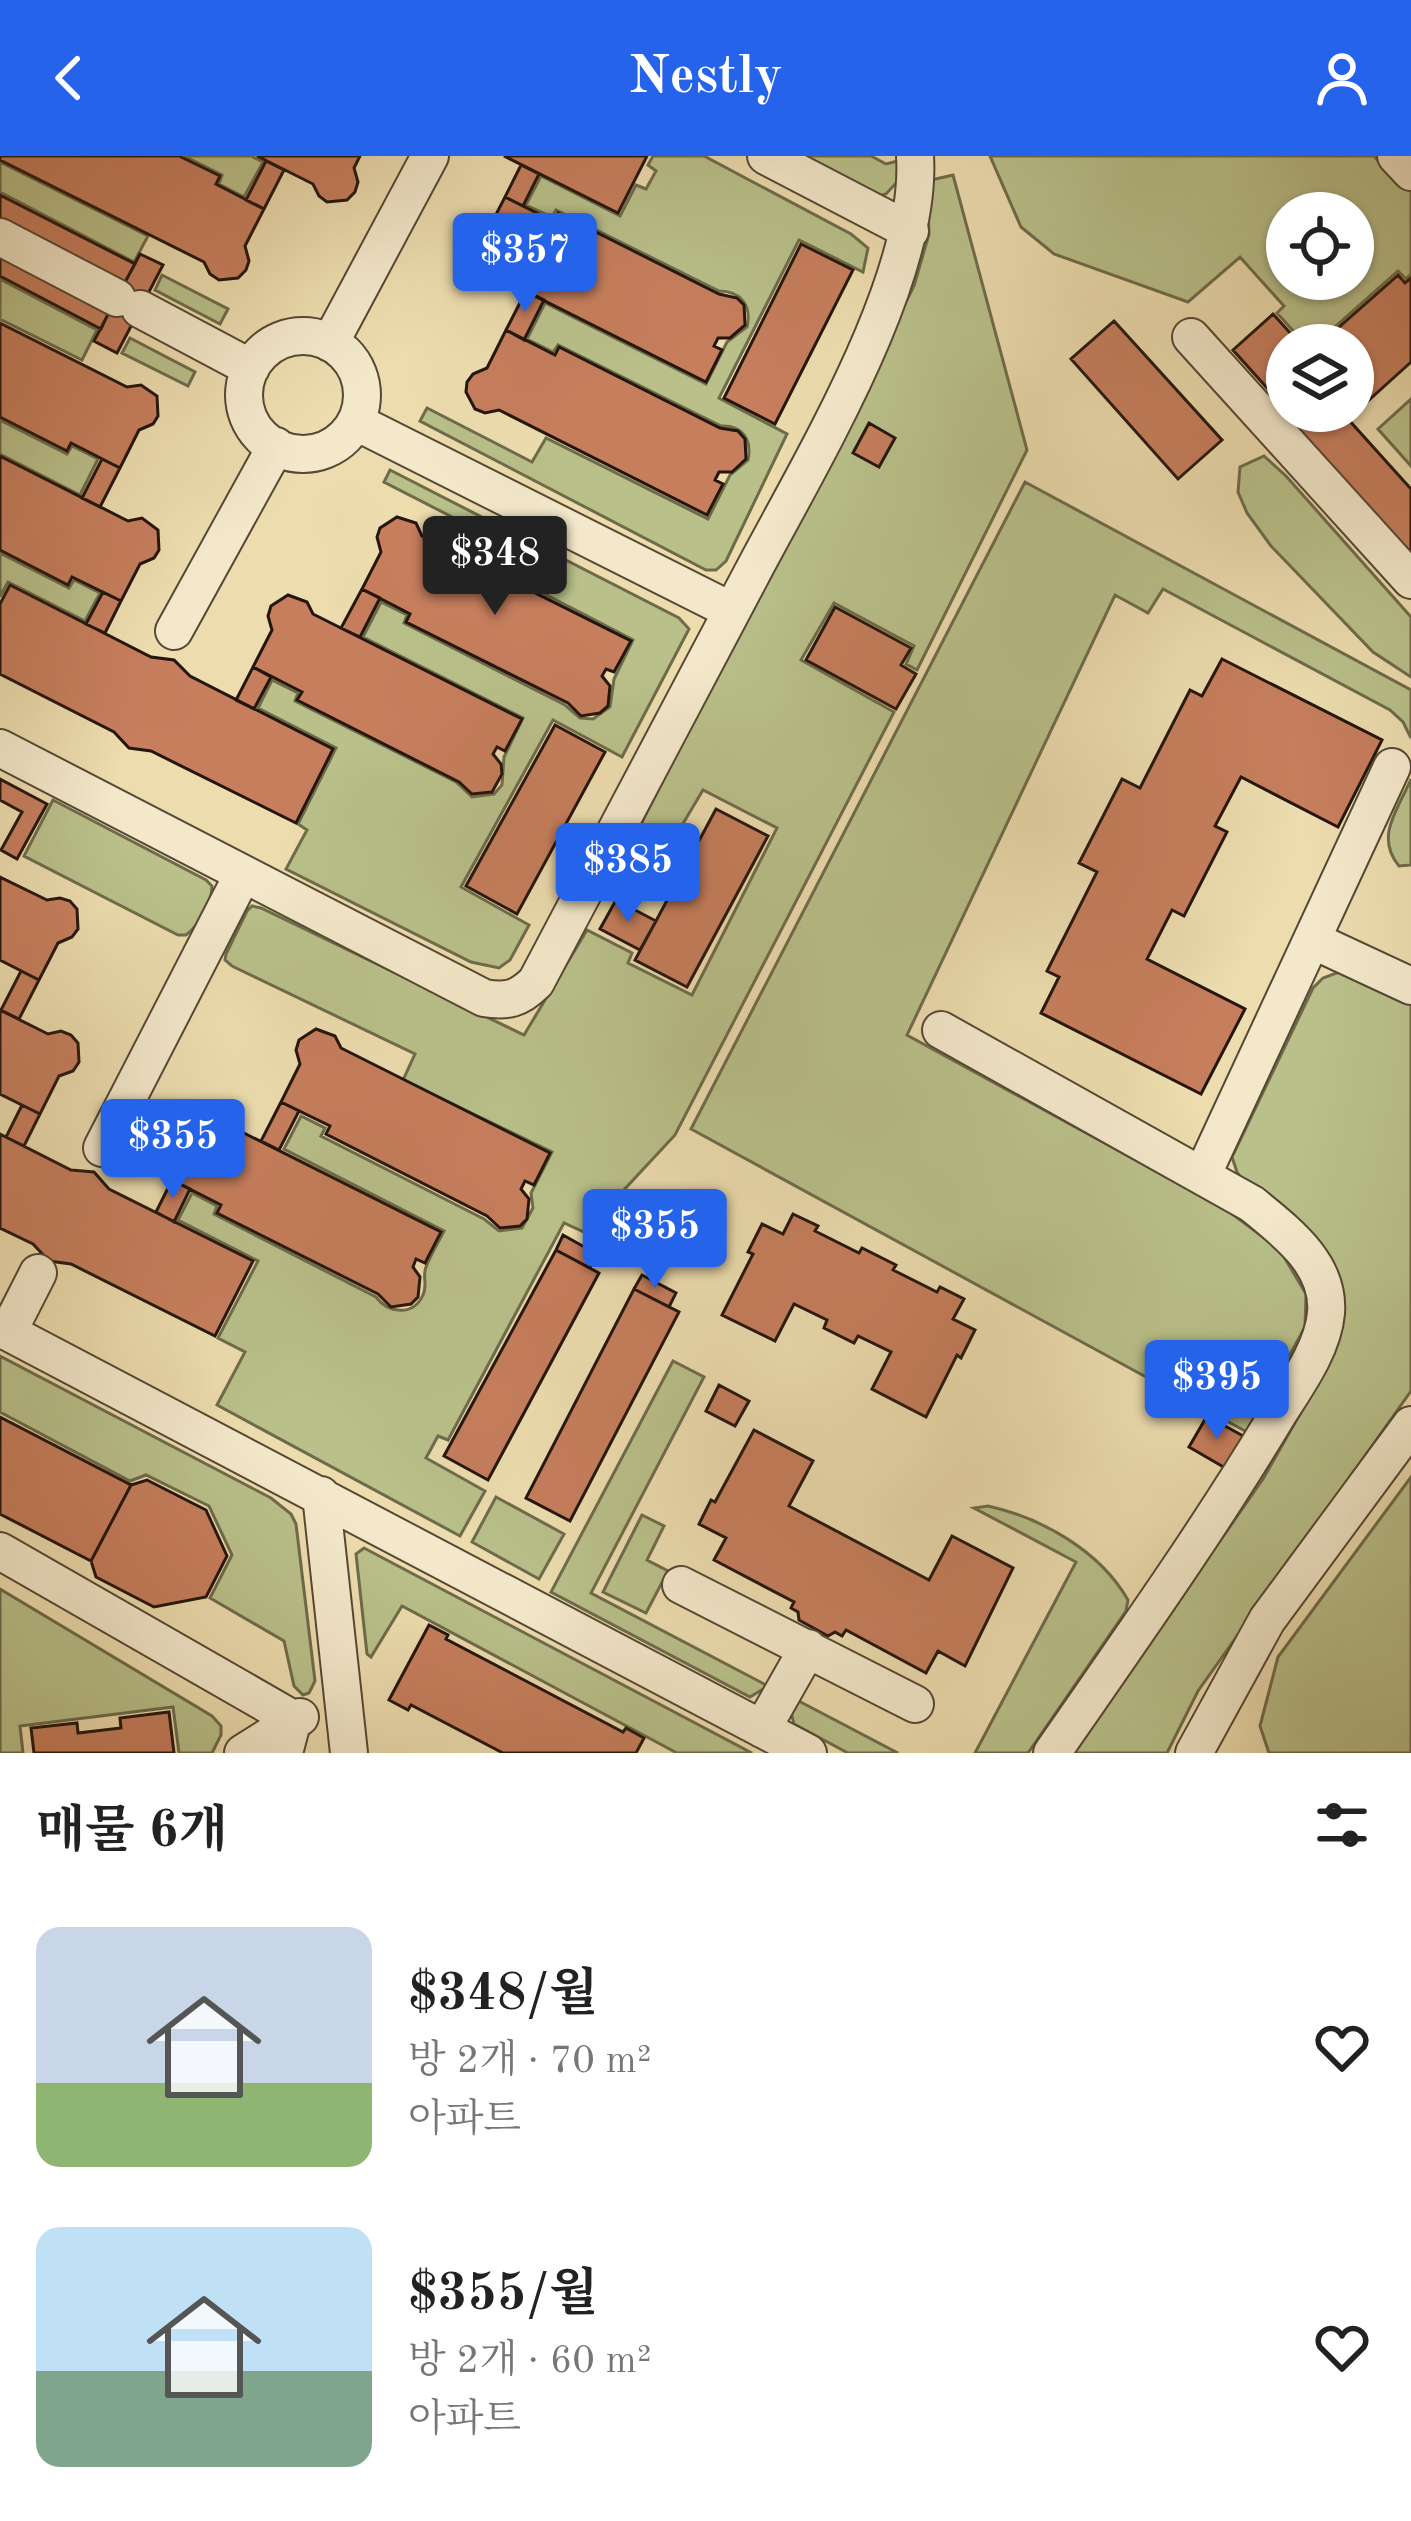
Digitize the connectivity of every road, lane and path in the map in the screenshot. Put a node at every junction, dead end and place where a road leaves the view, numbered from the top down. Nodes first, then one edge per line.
1 (430, 156) edge
2 (766, 156) edge
3 (914, 156) edge
4 (1396, 156) edge
5 (1411, 172) edge
6 (910, 232) junction
7 (0, 237) edge
8 (1191, 337) dead end
9 (330, 343) junction
10 (251, 368) junction
11 (356, 422) junction
12 (276, 446) junction
13 (1411, 580) edge
14 (732, 611) junction
15 (174, 632) dead end
16 (0, 748) edge
17 (1392, 767) dead end
18 (244, 874) junction
19 (1312, 940) junction
20 (1411, 986) edge
21 (941, 1030) dead end
22 (101, 1148) dead end
23 (1202, 1176) junction
24 (38, 1273) dead end
25 (4, 1330) edge
26 (1411, 1425) edge
27 (321, 1495) junction
28 (0, 1551) edge
29 (680, 1585) dead end
30 (808, 1648) junction
31 (915, 1704) dead end
32 (344, 1705) junction
33 (762, 1729) junction
34 (288, 1736) edge
35 (243, 1753) edge
36 (349, 1753) edge
37 (808, 1753) edge
38 (1052, 1753) edge
39 (1193, 1753) edge

1 - 9 street
2 - 6 street
3 - 6 street
4 - 5 street
6 - 14 street
7 - 10 street
8 - 13 street
9 - 10 street
9 - 11 street
10 - 12 street
11 - 12 street
11 - 14 street
12 - 15 street
14 - 18 street
16 - 18 street
17 - 19 street
18 - 22 street
19 - 20 street
19 - 23 street
21 - 23 street
23 - 38 street
24 - 25 street
25 - 27 street
26 - 39 street
27 - 32 street
27 - 33 street
28 - 34 street
29 - 30 street
30 - 31 street
30 - 33 street
32 - 34 street
32 - 36 street
33 - 37 street
34 - 35 street

